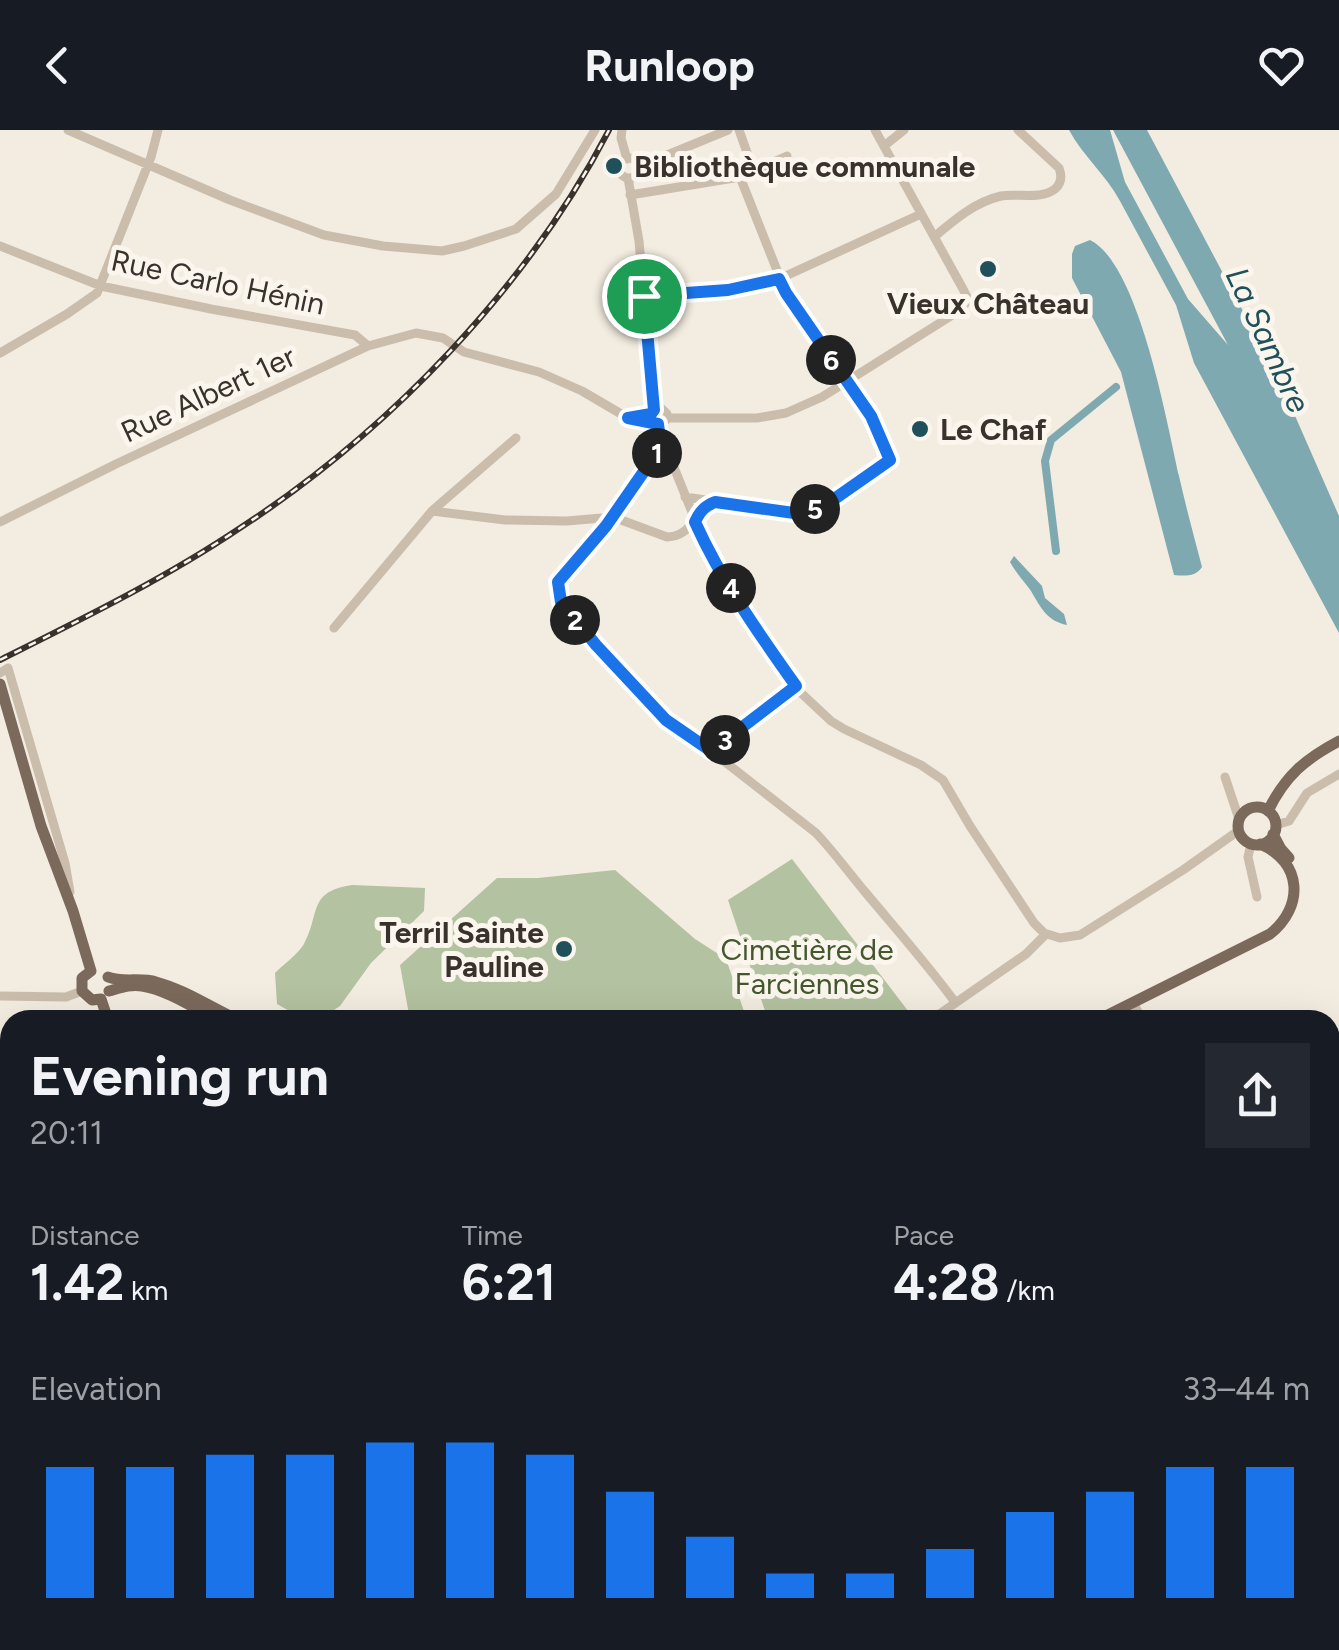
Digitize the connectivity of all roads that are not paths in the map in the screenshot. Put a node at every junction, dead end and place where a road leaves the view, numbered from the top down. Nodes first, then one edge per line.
1 (68, 130) edge
2 (158, 130) edge
3 (595, 130) edge
4 (622, 130) edge
5 (728, 130) edge
6 (739, 130) edge
7 (875, 130) edge
8 (904, 130) edge
9 (1018, 130) edge
10 (884, 146) junction
11 (787, 156) dead end
12 (627, 159) junction
13 (146, 164) junction
14 (638, 167) junction
15 (754, 172) junction
16 (740, 177) junction
17 (628, 178) junction
18 (630, 195) junction
19 (921, 214) junction
20 (934, 237) junction
21 (0, 246) edge
22 (779, 279) junction
23 (101, 286) junction
24 (644, 296) junction
25 (368, 346) junction
26 (0, 353) edge
27 (845, 381) junction
28 (658, 418) junction
29 (516, 438) dead end
30 (665, 445) junction
31 (685, 497) junction
32 (715, 502) junction
33 (432, 511) junction
34 (612, 516) junction
35 (0, 522) edge
36 (695, 522) junction
37 (334, 628) dead end
38 (0, 673) edge
39 (0, 684) edge
40 (796, 686) junction
41 (1339, 741) edge
42 (711, 751) junction
43 (1339, 774) edge
44 (1225, 777) dead end
45 (1268, 810) junction
46 (1238, 825) junction
47 (1274, 830) junction
48 (1256, 844) junction
49 (1257, 897) dead end
50 (73, 911) junction
51 (1046, 934) junction
52 (92, 971) junction
53 (108, 976) junction
54 (82, 991) junction
55 (105, 995) junction
56 (0, 996) edge
57 (955, 1002) junction
58 (107, 1010) edge
59 (197, 1010) edge
60 (217, 1010) edge
61 (944, 1010) edge
62 (1138, 1010) edge

1 - 13 street
2 - 13 street
3 - 13 street
4 - 12 street
5 - 14 street
6 - 15 street
7 - 10 street
8 - 10 street
9 - 20 street
10 - 19 street
11 - 15 street
12 - 14 street
12 - 17 street
13 - 23 street
14 - 17 street
15 - 16 street
16 - 18 street
16 - 22 street
17 - 18 street
18 - 24 street
19 - 20 street
19 - 22 street
20 - 27 street
21 - 23 street, Rue Carlo Hénin
22 - 24 street
22 - 27 street
23 - 25 street, Rue Carlo Hénin
23 - 26 street
24 - 28 street
25 - 28 street, Rue Albert 1er
25 - 35 street, Rue Albert 1er
27 - 28 street
27 - 32 street
28 - 30 street
29 - 33 street
30 - 31 street
30 - 34 street
31 - 32 street
31 - 36 street
32 - 36 street
33 - 34 street
33 - 37 street
34 - 36 street
34 - 42 street
36 - 40 street
38 - 50 street
39 - 50 main road
40 - 42 street
40 - 51 street
41 - 45 main road
42 - 57 street
43 - 47 street
44 - 46 street
45 - 46 main road
45 - 47 main road
46 - 48 main road
46 - 51 street
47 - 48 main road
47 - 62 main road
48 - 49 street
48 - 62 main road
50 - 52 main road
51 - 57 street
52 - 53 main road
52 - 54 main road
53 - 55 main road
53 - 60 main road
54 - 55 main road
54 - 56 street
55 - 58 main road
55 - 59 main road
57 - 61 street

